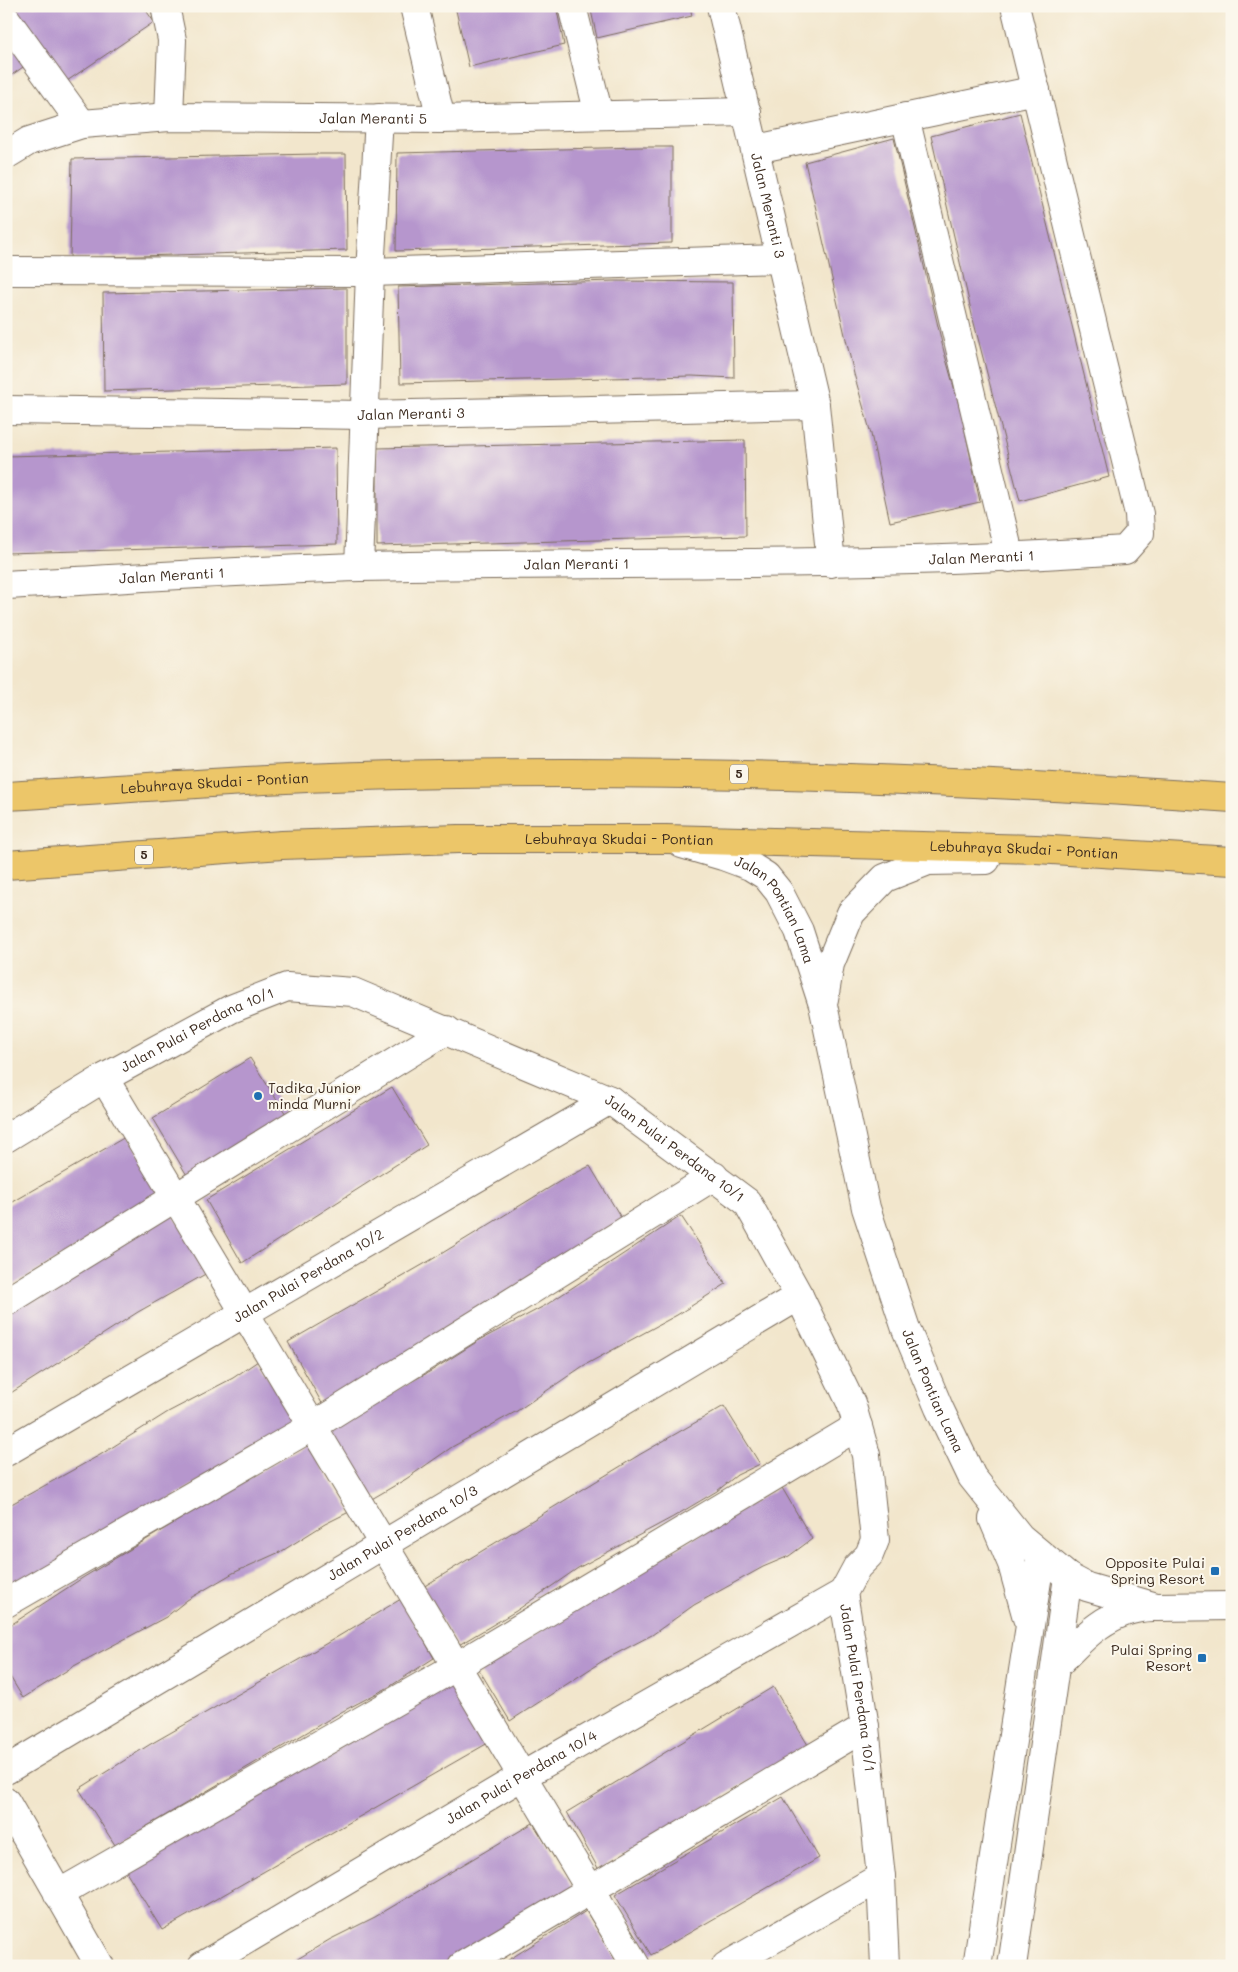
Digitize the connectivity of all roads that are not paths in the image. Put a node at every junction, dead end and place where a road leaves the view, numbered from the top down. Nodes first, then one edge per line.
1 (165, 6) edge
2 (414, 6) edge
3 (572, 6) edge
4 (721, 6) edge
5 (1015, 6) edge
6 (6, 19) edge
7 (1036, 90) junction
8 (747, 112) junction
9 (599, 116) junction
10 (169, 117) junction
11 (905, 117) junction
12 (379, 118) junction
13 (441, 119) junction
14 (82, 124) junction
15 (756, 149) junction
16 (6, 155) edge
17 (781, 259) junction
18 (6, 272) edge
19 (370, 272) junction
20 (814, 405) junction
21 (6, 410) edge
22 (365, 415) junction
23 (1010, 558) junction
24 (832, 563) junction
25 (359, 567) junction
26 (6, 586) edge
27 (6, 796) edge
28 (1232, 798) edge
29 (666, 839) junction
30 (282, 845) junction
31 (6, 846) edge
32 (1168, 857) junction
33 (1232, 861) edge
34 (6, 865) edge
35 (823, 1005) junction
36 (447, 1030) junction
37 (104, 1078) junction
38 (610, 1100) junction
39 (6, 1138) edge
40 (714, 1176) junction
41 (175, 1196) junction
42 (799, 1296) junction
43 (6, 1302) edge
44 (244, 1313) junction
45 (312, 1426) junction
46 (858, 1426) junction
47 (6, 1452) edge
48 (972, 1477) junction
49 (384, 1544) junction
50 (1041, 1555) junction
51 (1068, 1576) junction
52 (843, 1593) junction
53 (6, 1603) edge
54 (1232, 1606) edge
55 (1156, 1607) junction
56 (1030, 1629) junction
57 (1056, 1665) junction
58 (457, 1666) junction
59 (865, 1727) junction
60 (6, 1770) edge
61 (524, 1775) junction
62 (6, 1802) edge
63 (881, 1877) junction
64 (592, 1890) junction
65 (58, 1894) junction
66 (100, 1966) edge
67 (202, 1966) edge
68 (462, 1966) edge
69 (636, 1966) edge
70 (726, 1966) edge
71 (885, 1966) edge
72 (977, 1966) edge
73 (1012, 1966) edge

1 - 10 street
2 - 13 street
3 - 9 street
4 - 8 street, Jalan Meranti 3
5 - 7 street
6 - 14 street
7 - 11 street
7 - 23 street, Jalan Meranti 1
8 - 9 street, Jalan Meranti 5
8 - 15 street, Jalan Meranti 3
9 - 13 street, Jalan Meranti 5
10 - 12 street, Jalan Meranti 5
10 - 14 street, Jalan Meranti 5
11 - 15 street
11 - 23 street
12 - 13 street, Jalan Meranti 5
12 - 19 street
14 - 16 street, Jalan Meranti 5
15 - 17 street, Jalan Meranti 3
17 - 19 street
17 - 20 street, Jalan Meranti 3
18 - 19 street
19 - 22 street
20 - 22 street, Jalan Meranti 3
20 - 24 street, Jalan Meranti 3
21 - 22 street, Jalan Meranti 3
22 - 25 street
23 - 24 street, Jalan Meranti 1
24 - 25 street, Jalan Meranti 1
25 - 26 street, Jalan Meranti 1
27 - 28 highway, Lebuhraya Skudai - Pontian / 5
29 - 30 highway, Lebuhraya Skudai - Pontian / 5
29 - 32 highway, Lebuhraya Skudai - Pontian / 5
29 - 35 street, Jalan Pontian Lama
30 - 31 highway
30 - 34 highway, Lebuhraya Skudai - Pontian / 5
32 - 33 highway, Lebuhraya Skudai - Pontian / 5
32 - 35 street, Jalan Pontian Lama
35 - 48 street, Jalan Pontian Lama
36 - 37 street, Jalan Pulai Perdana 10/1
36 - 38 street, Jalan Pulai Perdana 10/1
36 - 41 street
37 - 39 street, Jalan Pulai Perdana 10/1
37 - 41 street
38 - 40 street, Jalan Pulai Perdana 10/1
38 - 44 street, Jalan Pulai Perdana 10/2
40 - 42 street, Jalan Pulai Perdana 10/1
40 - 45 street
41 - 43 street
41 - 44 street
42 - 46 street, Jalan Pulai Perdana 10/1
42 - 49 street, Jalan Pulai Perdana 10/3
44 - 45 street
44 - 47 street, Jalan Pulai Perdana 10/2
45 - 49 street
45 - 53 street
46 - 52 street, Jalan Pulai Perdana 10/1
46 - 58 street
48 - 50 street, Jalan Pontian Lama
48 - 56 street
49 - 58 street
49 - 60 street, Jalan Pulai Perdana 10/3
50 - 51 street, Jalan Pontian Lama
50 - 56 street
51 - 55 street, Jalan Pontian Lama
51 - 57 street
52 - 59 street, Jalan Pulai Perdana 10/1
52 - 61 street, Jalan Pulai Perdana 10/4
54 - 55 street, Jalan Pontian Lama
55 - 57 street
56 - 72 street
57 - 73 street
58 - 61 street
58 - 65 street
59 - 63 street, Jalan Pulai Perdana 10/1
59 - 64 street
61 - 64 street
61 - 67 street, Jalan Pulai Perdana 10/4
62 - 65 street
63 - 70 street
63 - 71 street, Jalan Pulai Perdana 10/1
64 - 68 street
64 - 69 street
65 - 66 street

